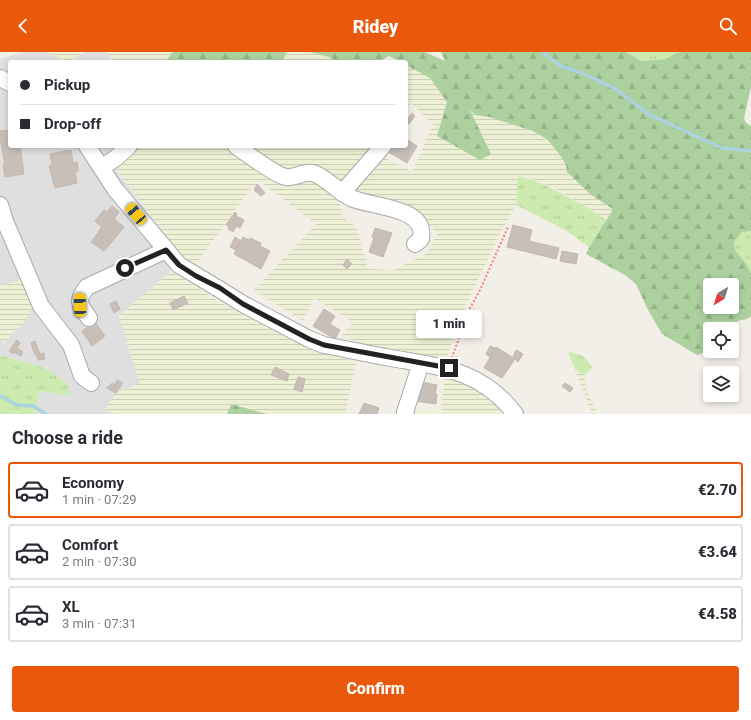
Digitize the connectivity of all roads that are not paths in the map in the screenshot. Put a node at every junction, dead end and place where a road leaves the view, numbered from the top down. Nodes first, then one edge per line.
1 (88, 148) edge
2 (127, 148) edge
3 (239, 148) edge
4 (381, 148) edge
5 (102, 168) junction
6 (342, 194) junction
7 (0, 204) edge
8 (415, 244) dead end
9 (166, 250) junction
10 (89, 318) dead end
11 (421, 363) junction
12 (91, 383) dead end
13 (406, 414) edge
14 (515, 414) edge

1 - 5 street
2 - 5 street
3 - 6 street
4 - 6 street
5 - 9 street
6 - 8 street
7 - 12 street
9 - 10 street
9 - 11 street
11 - 13 street
11 - 14 street

